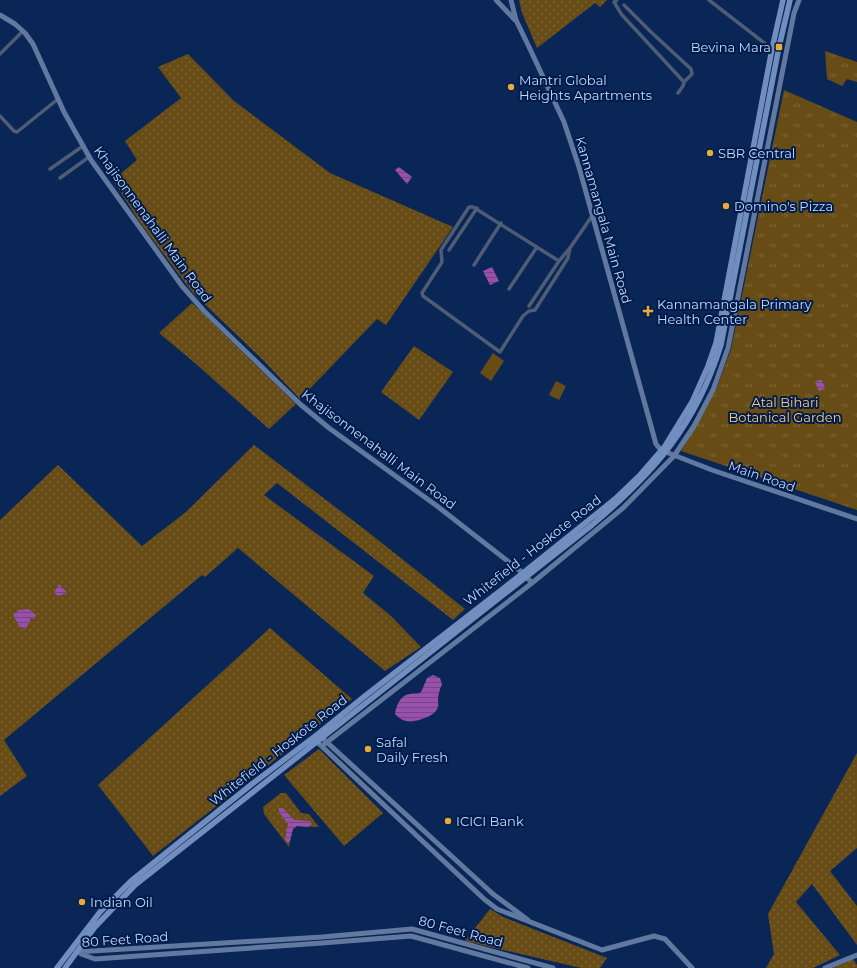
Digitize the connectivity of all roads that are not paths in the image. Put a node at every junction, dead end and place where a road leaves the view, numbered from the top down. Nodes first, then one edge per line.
1 (496, 0) edge
2 (511, 0) edge
3 (617, 0) edge
4 (709, 0) edge
5 (783, 0) edge
6 (790, 0) edge
7 (799, 0) edge
8 (624, 5) dead end
9 (0, 15) edge
10 (516, 20) junction
11 (23, 31) junction
12 (772, 50) junction
13 (0, 54) edge
14 (684, 82) junction
15 (678, 93) dead end
16 (58, 99) junction
17 (0, 116) edge
18 (83, 146) junction
19 (89, 157) junction
20 (50, 169) dead end
21 (60, 178) dead end
22 (477, 208) junction
23 (592, 216) junction
24 (501, 223) junction
25 (537, 247) junction
26 (570, 248) junction
27 (449, 250) dead end
28 (559, 261) junction
29 (474, 265) dead end
30 (509, 289) dead end
31 (530, 306) dead end
32 (664, 451) junction
33 (674, 456) junction
34 (857, 519) edge
35 (524, 575) junction
36 (532, 582) junction
37 (320, 740) junction
38 (353, 767) junction
39 (349, 772) junction
40 (529, 922) junction
41 (73, 950) junction
42 (857, 955) edge
43 (57, 968) edge
44 (65, 968) edge
45 (528, 968) edge
46 (553, 968) edge
47 (692, 968) edge
48 (825, 968) edge

1 - 10 street
2 - 10 street, Kannamangala Main Road
3 - 14 street
4 - 12 street
5 - 12 main road, Whitefield - Hoskote Road
6 - 32 main road, Whitefield - Hoskote Road
7 - 33 street
8 - 14 street
9 - 11 street, Khajisonnenahalli Main Road
10 - 23 street, Kannamangala Main Road
11 - 13 street
11 - 16 street, Khajisonnenahalli Main Road
12 - 32 main road, Whitefield - Hoskote Road
14 - 15 street
16 - 17 street
16 - 18 street, Khajisonnenahalli Main Road
18 - 19 street, Khajisonnenahalli Main Road
18 - 20 street
19 - 21 street
19 - 35 street, Khajisonnenahalli Main Road
22 - 24 street
22 - 26 street
22 - 27 street
23 - 26 street
23 - 32 street, Kannamangala Main Road
24 - 25 street
24 - 29 street
25 - 28 street
25 - 30 street
26 - 28 street
28 - 31 street
32 - 33 street, Main Road
32 - 35 main road, Whitefield - Hoskote Road
33 - 34 street, Main Road
33 - 36 street
35 - 36 street, Khajisonnenahalli Main Road
35 - 37 main road, Whitefield - Hoskote Road
36 - 37 street
37 - 38 street
37 - 39 street
37 - 41 main road, Whitefield - Hoskote Road
38 - 39 street
38 - 40 street
39 - 40 street
40 - 47 street
41 - 43 main road, Whitefield - Hoskote Road
41 - 44 main road, Whitefield - Hoskote Road
41 - 45 street, 80 Feet Road
41 - 46 street, 80 Feet Road
42 - 48 street

